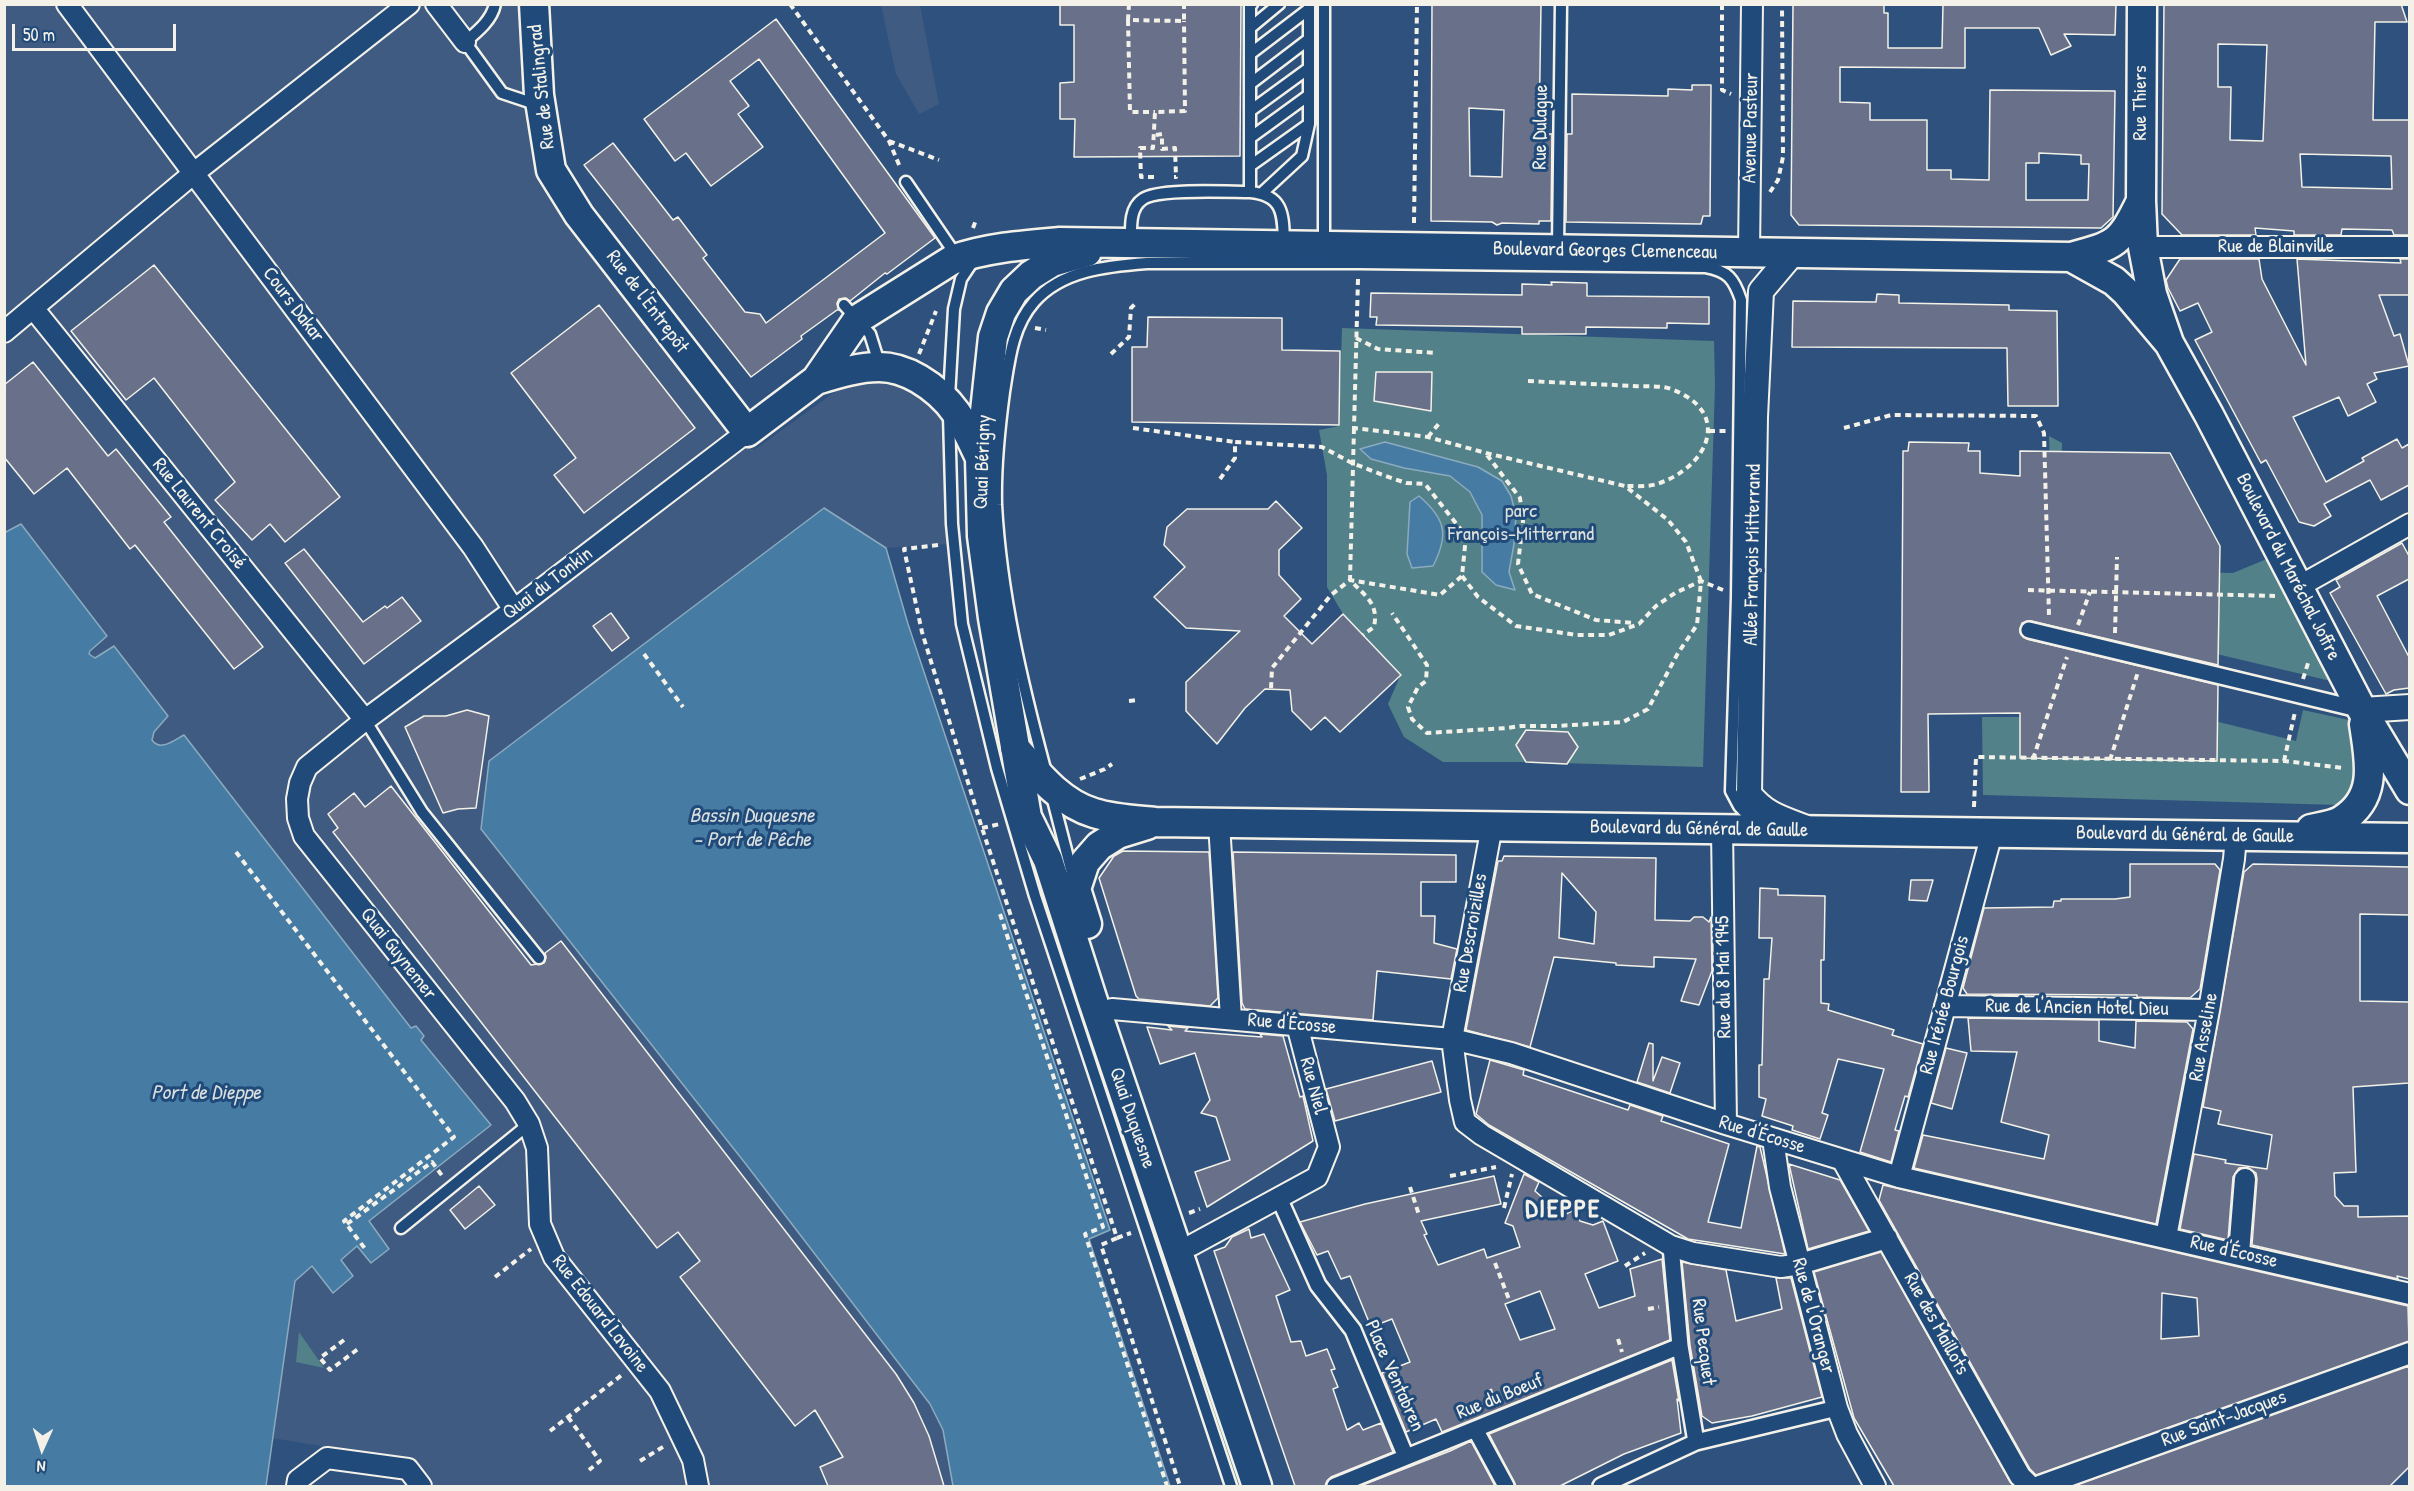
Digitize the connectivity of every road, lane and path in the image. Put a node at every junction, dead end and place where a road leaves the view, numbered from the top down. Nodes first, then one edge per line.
1 (67, 4) edge
2 (410, 4) edge
3 (436, 4) edge
4 (495, 4) edge
5 (534, 4) edge
6 (790, 4) edge
7 (1129, 4) edge
8 (1184, 4) edge
9 (1252, 4) edge
10 (1279, 4) edge
11 (1324, 4) edge
12 (1417, 4) edge
13 (1561, 4) edge
14 (1722, 4) edge
15 (1752, 4) edge
16 (1782, 4) edge
17 (2142, 4) edge
18 (1309, 7) edge
19 (1128, 21) junction
20 (1184, 21) junction
21 (1250, 28) junction
22 (1309, 39) junction
23 (465, 42) junction
24 (1250, 54) junction
25 (1309, 68) junction
26 (1250, 84) junction
27 (1309, 95) junction
28 (1751, 101) junction
29 (541, 106) junction
30 (1250, 111) junction
31 (1155, 112) junction
32 (1309, 124) junction
33 (1156, 135) junction
34 (1250, 138) junction
35 (889, 141) junction
36 (939, 159) dead end
37 (1250, 166) junction
38 (551, 170) joint
39 (194, 173) junction
40 (906, 182) joint
41 (1250, 192) junction
42 (1262, 193) junction
43 (1750, 199) junction
44 (2141, 201) junction
45 (1123, 244) junction
46 (1285, 247) junction
47 (1324, 247) junction
48 (2143, 247) junction
49 (2409, 247) edge
50 (1414, 248) junction
51 (1558, 250) junction
52 (1749, 252) junction
53 (1793, 253) junction
54 (965, 257) junction
55 (2082, 262) junction
56 (1359, 263) junction
57 (1135, 304) dead end
58 (33, 308) junction
59 (851, 312) junction
60 (1032, 327) dead end
61 (1046, 330) dead end
62 (4, 332) edge
63 (1356, 338) junction
64 (2169, 343) junction
65 (1436, 353) dead end
66 (1111, 354) dead end
67 (880, 367) junction
68 (816, 380) junction
69 (1527, 381) dead end
70 (949, 402) junction
71 (1442, 421) dead end
72 (1133, 428) dead end
73 (1354, 428) junction
74 (1844, 428) dead end
75 (747, 432) junction
76 (1428, 437) junction
77 (1235, 442) junction
78 (1486, 453) junction
79 (980, 458) junction
80 (1352, 463) junction
81 (1220, 479) dead end
82 (1624, 486) junction
83 (2409, 524) edge
84 (941, 545) dead end
85 (2117, 557) dead end
86 (1462, 576) junction
87 (1350, 580) junction
88 (1701, 581) junction
89 (2028, 590) dead end
90 (2049, 591) junction
91 (2090, 592) junction
92 (2117, 592) junction
93 (2301, 592) junction
94 (1737, 597) junction
95 (514, 610) junction
96 (1392, 613) dead end
97 (1639, 624) junction
98 (2029, 630) dead end
99 (1363, 635) dead end
100 (2049, 635) junction
101 (2072, 641) junction
102 (2105, 649) junction
103 (644, 654) dead end
104 (2143, 657) junction
105 (1271, 689) dead end
106 (1138, 700) dead end
107 (1129, 701) dead end
108 (683, 707) dead end
109 (2409, 707) edge
110 (2362, 710) junction
111 (364, 720) junction
112 (1015, 748) junction
113 (2033, 759) junction
114 (2110, 760) junction
115 (2371, 771) junction
116 (1074, 773) dead end
117 (1081, 778) dead end
118 (1049, 786) junction
119 (2409, 790) edge
120 (297, 799) joint
121 (1155, 822) junction
122 (1219, 823) junction
123 (1492, 826) junction
124 (1722, 829) junction
125 (1762, 830) junction
126 (1812, 831) junction
127 (1982, 832) junction
128 (2235, 836) junction
129 (2286, 836) junction
130 (2409, 838) edge
131 (236, 852) dead end
132 (1076, 889) junction
133 (1000, 914) dead end
134 (539, 958) dead end
135 (1945, 1006) junction
136 (1112, 1009) junction
137 (2209, 1010) junction
138 (1231, 1019) junction
139 (1297, 1025) junction
140 (1452, 1039) junction
141 (515, 1101) joint
142 (529, 1124) junction
143 (1726, 1124) junction
144 (1773, 1139) junction
145 (1843, 1161) junction
146 (1521, 1163) junction
147 (439, 1170) dead end
148 (1450, 1176) dead end
149 (1899, 1177) junction
150 (2245, 1179) dead end
151 (1410, 1186) dead end
152 (1279, 1198) junction
153 (1504, 1208) dead end
154 (1419, 1215) dead end
155 (347, 1224) junction
156 (401, 1228) dead end
157 (545, 1237) junction
158 (2166, 1237) junction
159 (1887, 1238) junction
160 (1192, 1245) junction
161 (1671, 1246) junction
162 (366, 1250) dead end
163 (2239, 1253) junction
164 (1495, 1263) dead end
165 (1800, 1264) junction
166 (495, 1277) dead end
167 (2409, 1294) edge
168 (1510, 1302) dead end
169 (344, 1340) dead end
170 (1680, 1346) junction
171 (358, 1349) dead end
172 (2409, 1353) edge
173 (638, 1363) junction
174 (1837, 1408) junction
175 (568, 1417) junction
176 (1475, 1429) junction
177 (550, 1431) dead end
178 (682, 1436) junction
179 (1696, 1442) junction
180 (1406, 1457) junction
181 (640, 1461) dead end
182 (589, 1470) dead end
183 (298, 1483) edge
184 (421, 1486) edge
185 (698, 1486) edge
186 (1167, 1486) edge
187 (1180, 1486) edge
188 (1231, 1486) edge
189 (1257, 1486) edge
190 (1267, 1486) edge
191 (1335, 1486) edge
192 (1506, 1486) edge
193 (1600, 1486) edge
194 (1875, 1486) edge
195 (2030, 1486) edge
196 (2040, 1486) edge

1 - 39 street, Cours Dakar
2 - 39 street
3 - 23 street
4 - 23 lane
5 - 29 main road, Rue de Stalingrad
6 - 35 path
7 - 19 path
8 - 20 path
9 - 21 lane
10 - 21 lane
11 - 47 lane
12 - 50 path
13 - 51 lane, Rue Dulague
14 - 28 path
15 - 28 street, Avenue Pasteur
16 - 43 path
17 - 44 main road, Rue Thiers
18 - 22 lane
18 - 24 lane
19 - 20 path
19 - 31 path
20 - 31 path
21 - 24 lane
22 - 25 lane
22 - 26 lane
23 - 29 lane
24 - 26 lane
25 - 27 lane
25 - 30 lane
26 - 30 lane
27 - 32 lane
27 - 34 lane
28 - 43 street, Avenue Pasteur
29 - 38 main road, Rue de Stalingrad
30 - 34 lane
31 - 33 path
32 - 37 lane
32 - 42 lane
33 - 33 path
34 - 37 lane
35 - 36 path
35 - 40 path
37 - 41 lane
38 - 75 main road, Rue de l'Entrepôt
39 - 58 street
39 - 95 street, Cours Dakar
40 - 54 lane
41 - 42 lane
41 - 45 lane
42 - 46 lane
43 - 52 street, Avenue Pasteur
44 - 48 main road, Rue Thiers
44 - 55 main road, Rue Thiers
45 - 46 main road, Boulevard Georges Clemenceau
45 - 54 main road, Quai du Tonkin
45 - 79 main road, Quai Bérigny
46 - 47 main road, Boulevard Georges Clemenceau
47 - 50 main road, Boulevard Georges Clemenceau
48 - 49 street, Rue de Blainville
48 - 64 main road, Boulevard du Maréchal Joffre
50 - 51 main road, Boulevard Georges Clemenceau
51 - 52 main road, Boulevard Georges Clemenceau
52 - 53 main road, Boulevard Georges Clemenceau
53 - 55 main road, Boulevard Georges Clemenceau
53 - 126 street, Allée François Mitterrand
54 - 59 main road, Quai du Tonkin
54 - 70 lane
55 - 64 main road, Boulevard du Maréchal Joffre
56 - 63 path
56 - 94 lane
56 - 118 lane
57 - 66 path
58 - 62 street
58 - 111 street, Rue Laurent Croisé
59 - 67 lane
59 - 68 main road, Quai du Tonkin
60 - 61 path
63 - 65 path
63 - 73 path
64 - 93 main road, Boulevard du Maréchal Joffre
67 - 68 main road, Quai du Tonkin
67 - 70 main road, Quai du Tonkin
68 - 75 main road, Quai du Tonkin
69 - 82 path
70 - 79 main road, Quai du Tonkin
70 - 188 lane
71 - 76 path
72 - 77 path
73 - 76 path
73 - 80 path
74 - 90 path
75 - 95 street, Quai du Tonkin
76 - 78 path
77 - 80 path
77 - 81 path
78 - 82 path
78 - 97 path
79 - 112 main road, Quai Bérigny
80 - 86 path
80 - 87 path
82 - 88 path
83 - 93 street
84 - 187 path
85 - 92 path
86 - 87 path
86 - 97 path
87 - 99 path
87 - 105 path
88 - 94 path
88 - 96 path
88 - 97 path
89 - 90 path
90 - 91 path
90 - 100 path
91 - 92 path
91 - 101 path
92 - 93 path
92 - 102 path
93 - 110 main road, Boulevard du Maréchal Joffre
94 - 125 lane
95 - 111 street, Quai du Tonkin
98 - 100 street
100 - 101 street
101 - 102 street
101 - 113 path
102 - 104 street
103 - 108 path
104 - 110 street
104 - 114 path
106 - 107 path
109 - 110 street
110 - 115 main road
110 - 119 main road, Boulevard du Maréchal Joffre
111 - 120 street, Quai du Tonkin
111 - 134 lane
112 - 118 main road, Boulevard du Général de Gaulle
112 - 189 main road, Quai Duquesne
113 - 114 path
113 - 127 path
114 - 115 path
115 - 129 main road
116 - 117 path
118 - 121 main road, Boulevard du Général de Gaulle
118 - 132 lane
120 - 141 street, Quai Guynemer
121 - 122 main road, Boulevard du Général de Gaulle
121 - 132 main road
122 - 123 main road, Boulevard du Général de Gaulle
122 - 138 street
123 - 124 main road, Boulevard du Général de Gaulle
123 - 140 street, Rue Descroizilles
124 - 125 main road, Boulevard du Général de Gaulle
124 - 143 street, Rue du 8 Mai 1945
125 - 126 main road, Boulevard du Général de Gaulle
126 - 127 main road, Boulevard du Général de Gaulle
127 - 128 main road, Boulevard du Général de Gaulle
127 - 135 street, Rue Irénée Bourgois
128 - 129 main road, Boulevard du Général de Gaulle
128 - 137 street, Rue Asseline
129 - 130 main road, Boulevard du Général de Gaulle
131 - 155 path
132 - 136 main road, Quai Duquesne
133 - 186 path
135 - 137 street, Rue de l'Ancien Hotel Dieu
135 - 149 street, Rue Irénée Bourgois
136 - 138 street, Rue d'Écosse
136 - 160 main road, Quai Duquesne
137 - 158 street, Rue Asseline
138 - 139 street, Rue d'Écosse
139 - 140 street, Rue d'Écosse
139 - 152 street, Rue Niel
140 - 143 street, Rue d'Écosse
140 - 146 street, Rue Descroizilles
141 - 142 street, Rue Edouard Lavoine
142 - 156 lane
142 - 157 street, Rue Edouard Lavoine
143 - 144 street, Rue d'Écosse
144 - 145 street, Rue d'Écosse
144 - 165 street, Rue de l'Oranger
145 - 149 street, Rue d'Écosse
145 - 159 street, Rue des Maillots
146 - 148 path
146 - 153 path
146 - 161 street, Rue Descroizilles
147 - 155 path
149 - 158 street, Rue d'Écosse
150 - 163 street
151 - 154 path
152 - 160 street
152 - 180 street, Place Ventabren
155 - 162 path
157 - 166 path
157 - 173 street, Rue Edouard Lavoine
158 - 163 street, Rue d'Écosse
159 - 165 street, Rue Descroizilles
159 - 195 street, Rue des Maillots
160 - 190 main road, Quai Duquesne
161 - 165 street, Rue Descroizilles
161 - 170 street, Rue Pecquet
163 - 167 street, Rue d'Écosse
164 - 168 path
165 - 174 street, Rue de l'Oranger
169 - 171 path
170 - 176 street, Rue du Boeuf
170 - 179 street, Rue Pecquet
172 - 196 street, Rue Saint-Jacques
173 - 175 path
173 - 178 street, Rue Edouard Lavoine
174 - 179 street
174 - 194 street, Rue de l'Oranger
175 - 177 path
175 - 182 path
176 - 180 street, Rue du Boeuf
176 - 192 street
178 - 181 path
178 - 185 street, Rue Edouard Lavoine
179 - 193 street
180 - 191 street, Rue du Boeuf
183 - 184 street

